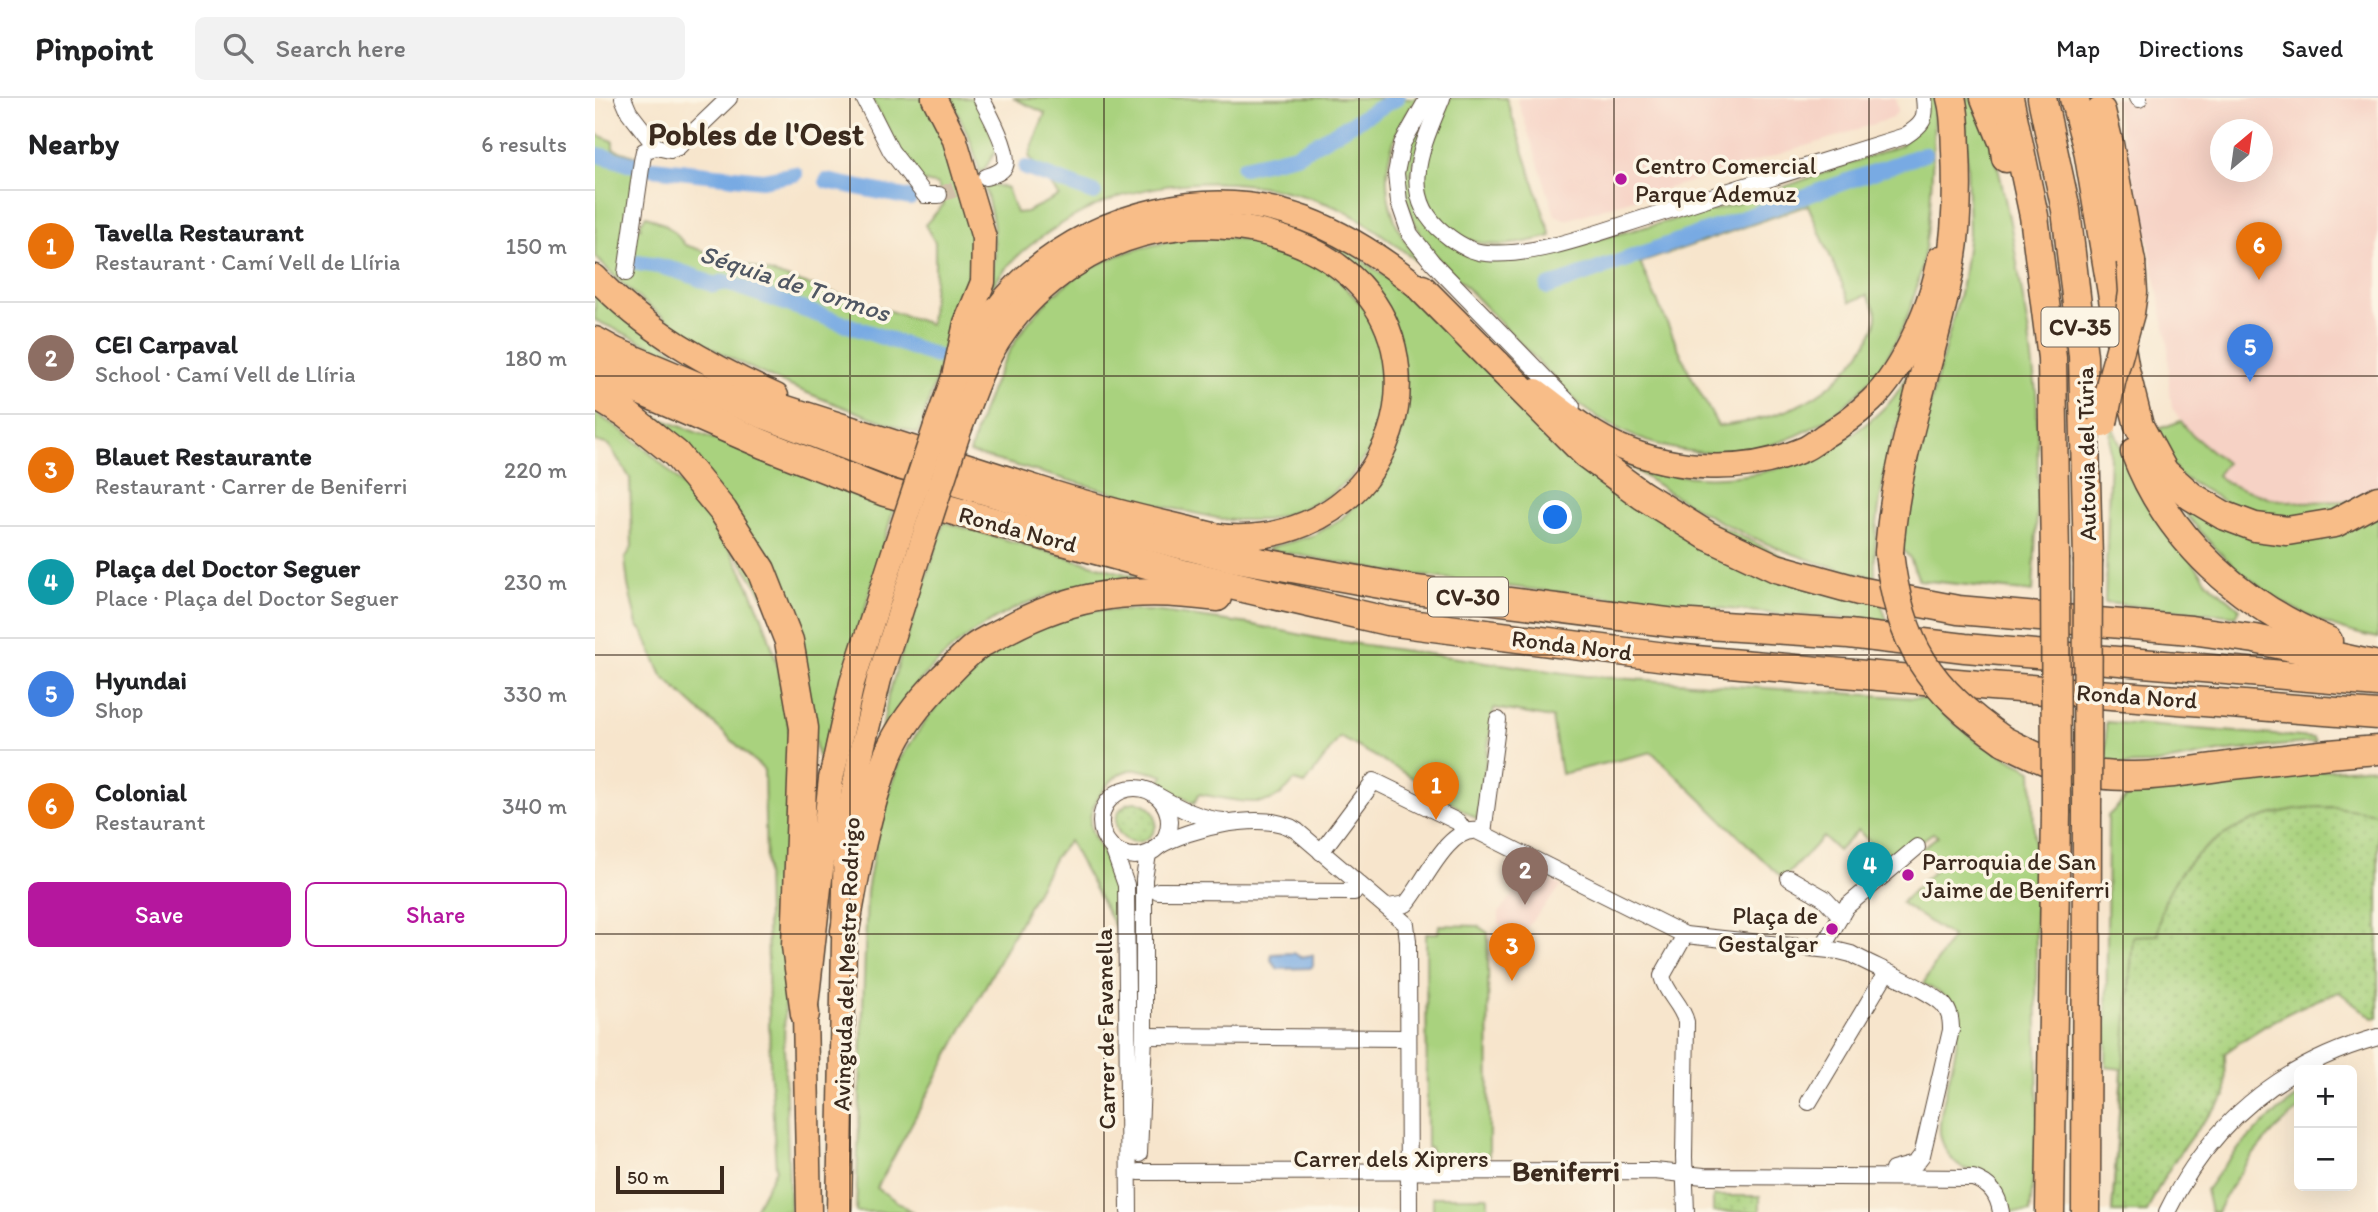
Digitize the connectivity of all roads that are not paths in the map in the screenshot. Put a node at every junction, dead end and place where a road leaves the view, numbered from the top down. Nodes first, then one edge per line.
1 (623, 98) edge
2 (729, 98) edge
3 (864, 98) edge
4 (934, 98) edge
5 (981, 98) edge
6 (1428, 98) edge
7 (1442, 98) edge
8 (1924, 98) edge
9 (1942, 98) edge
10 (1951, 98) edge
11 (1985, 98) edge
12 (2009, 98) edge
13 (2042, 98) edge
14 (2074, 98) edge
15 (2099, 102) edge
16 (656, 147) junction
17 (986, 177) tunnel mouth
18 (939, 195) dead end
19 (626, 273) dead end
20 (595, 276) edge
21 (1422, 289) junction
22 (2046, 311) junction
23 (2115, 313) junction
24 (595, 335) edge
25 (595, 341) edge
26 (595, 372) edge
27 (954, 376) junction
28 (595, 395) edge
29 (840, 425) junction
30 (947, 430) junction
31 (1653, 458) junction
32 (2378, 500) edge
33 (907, 553) junction
34 (2088, 560) junction
35 (1387, 621) junction
36 (2378, 654) edge
37 (2378, 666) edge
38 (2378, 683) edge
39 (2378, 715) edge
40 (1498, 720) dead end
41 (2378, 750) edge
42 (1153, 793) junction
43 (1248, 823) junction
44 (1473, 832) junction
45 (1917, 847) dead end
46 (1112, 848) junction
47 (1153, 850) junction
48 (1321, 852) junction
49 (1789, 878) dead end
50 (1159, 891) dead end
51 (1355, 892) dead end
52 (1389, 907) junction
53 (1841, 911) junction
54 (845, 931) junction
55 (1685, 935) junction
56 (1822, 948) junction
57 (1885, 973) junction
58 (805, 1014) junction
59 (1144, 1036) junction
60 (2378, 1037) edge
61 (1408, 1038) junction
62 (1809, 1102) dead end
63 (1685, 1174) junction
64 (1861, 1175) junction
65 (1409, 1176) junction
66 (1139, 1177) junction
67 (809, 1212) edge
68 (839, 1212) edge
69 (1129, 1212) edge
70 (1139, 1212) edge
71 (1409, 1212) edge
72 (1686, 1212) edge
73 (2001, 1212) edge
74 (2050, 1212) edge
75 (2086, 1212) edge
76 (2167, 1212) edge

1 - 16 street
2 - 16 street
3 - 18 street
4 - 27 main road
5 - 17 street
6 - 31 street
7 - 8 street
9 - 31 main road
10 - 41 highway, bridge
11 - 22 highway
12 - 22 highway, Autovia del Túria / CV-35
13 - 34 highway, Autovia del Túria / CV-35
14 - 23 highway
15 - 34 highway, bridge
16 - 19 street
20 - 29 main road
21 - 27 main road
21 - 31 main road
21 - 37 highway
22 - 74 highway, Autovia del Túria / CV-35, bridge
23 - 32 highway
23 - 36 highway
24 - 29 main road
25 - 38 highway, Ronda Nord / CV-30
26 - 35 highway, Ronda Nord / CV-30
27 - 30 main road
28 - 58 highway
29 - 30 main road
30 - 33 main road, bridge
33 - 54 main road, Avinguda del Mestre Rodrigo
33 - 58 main road, Avinguda del Mestre Rodrigo
34 - 75 highway, Autovia del Túria / CV-35, bridge
35 - 39 highway, Ronda Nord / CV-30
35 - 54 highway
40 - 44 street
42 - 43 street
42 - 46 street
42 - 47 street
43 - 47 street
43 - 48 street
44 - 48 street
44 - 52 street
44 - 55 street
45 - 53 street
46 - 47 street
46 - 69 street, Carrer de Favanella
47 - 59 street, Carrer de Favanella
48 - 52 street
49 - 53 street
50 - 51 street
52 - 61 street
53 - 56 street
54 - 68 main road, Avinguda del Mestre Rodrigo
55 - 56 street
55 - 63 street
56 - 57 street
57 - 62 street
57 - 64 street, Carrer dels Xiprers
58 - 67 main road, Avinguda del Mestre Rodrigo
59 - 61 street
59 - 66 street, Carrer de Favanella
60 - 76 street
61 - 65 street
63 - 64 street, Carrer dels Xiprers
63 - 65 street, Carrer dels Xiprers
63 - 72 street
64 - 73 street, Carrer dels Xiprers
65 - 66 street, Carrer dels Xiprers
65 - 71 street
66 - 70 street, Carrer de Favanella

